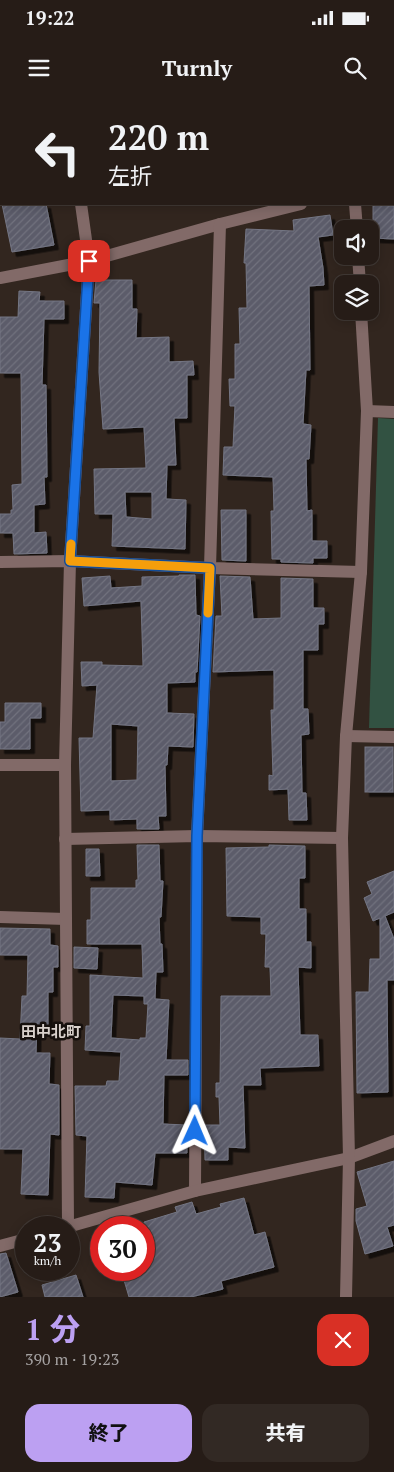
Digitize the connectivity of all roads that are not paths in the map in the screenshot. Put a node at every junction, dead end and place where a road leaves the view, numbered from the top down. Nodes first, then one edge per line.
1 (81, 205) edge
2 (297, 205) edge
3 (355, 205) edge
4 (356, 220) edge
5 (220, 224) junction
6 (89, 261) junction
7 (0, 278) edge
8 (362, 320) edge
9 (367, 411) junction
10 (394, 412) edge
11 (70, 561) junction
12 (0, 562) edge
13 (210, 568) junction
14 (361, 572) junction
15 (346, 736) junction
16 (394, 737) edge
17 (0, 765) edge
18 (65, 765) junction
19 (197, 836) junction
20 (342, 838) junction
21 (65, 839) junction
22 (0, 917) edge
23 (66, 919) junction
24 (394, 1141) edge
25 (349, 1158) junction
26 (195, 1190) junction
27 (66, 1216) edge
28 (80, 1223) edge
29 (15, 1242) edge
30 (0, 1246) edge
31 (346, 1297) edge

1 - 6 street
2 - 5 street
3 - 4 street
5 - 6 street
5 - 13 street
6 - 7 street
6 - 11 street
8 - 9 street
9 - 10 street
9 - 14 street
11 - 12 street
11 - 13 street
11 - 18 street
13 - 14 street
13 - 19 street
14 - 15 street
15 - 16 street
15 - 20 street
17 - 18 street
18 - 21 street
19 - 20 street
19 - 21 street
19 - 26 street
20 - 25 street
21 - 23 street
22 - 23 street
23 - 27 street
24 - 25 street
25 - 26 street
25 - 31 street
26 - 28 street
29 - 30 street

